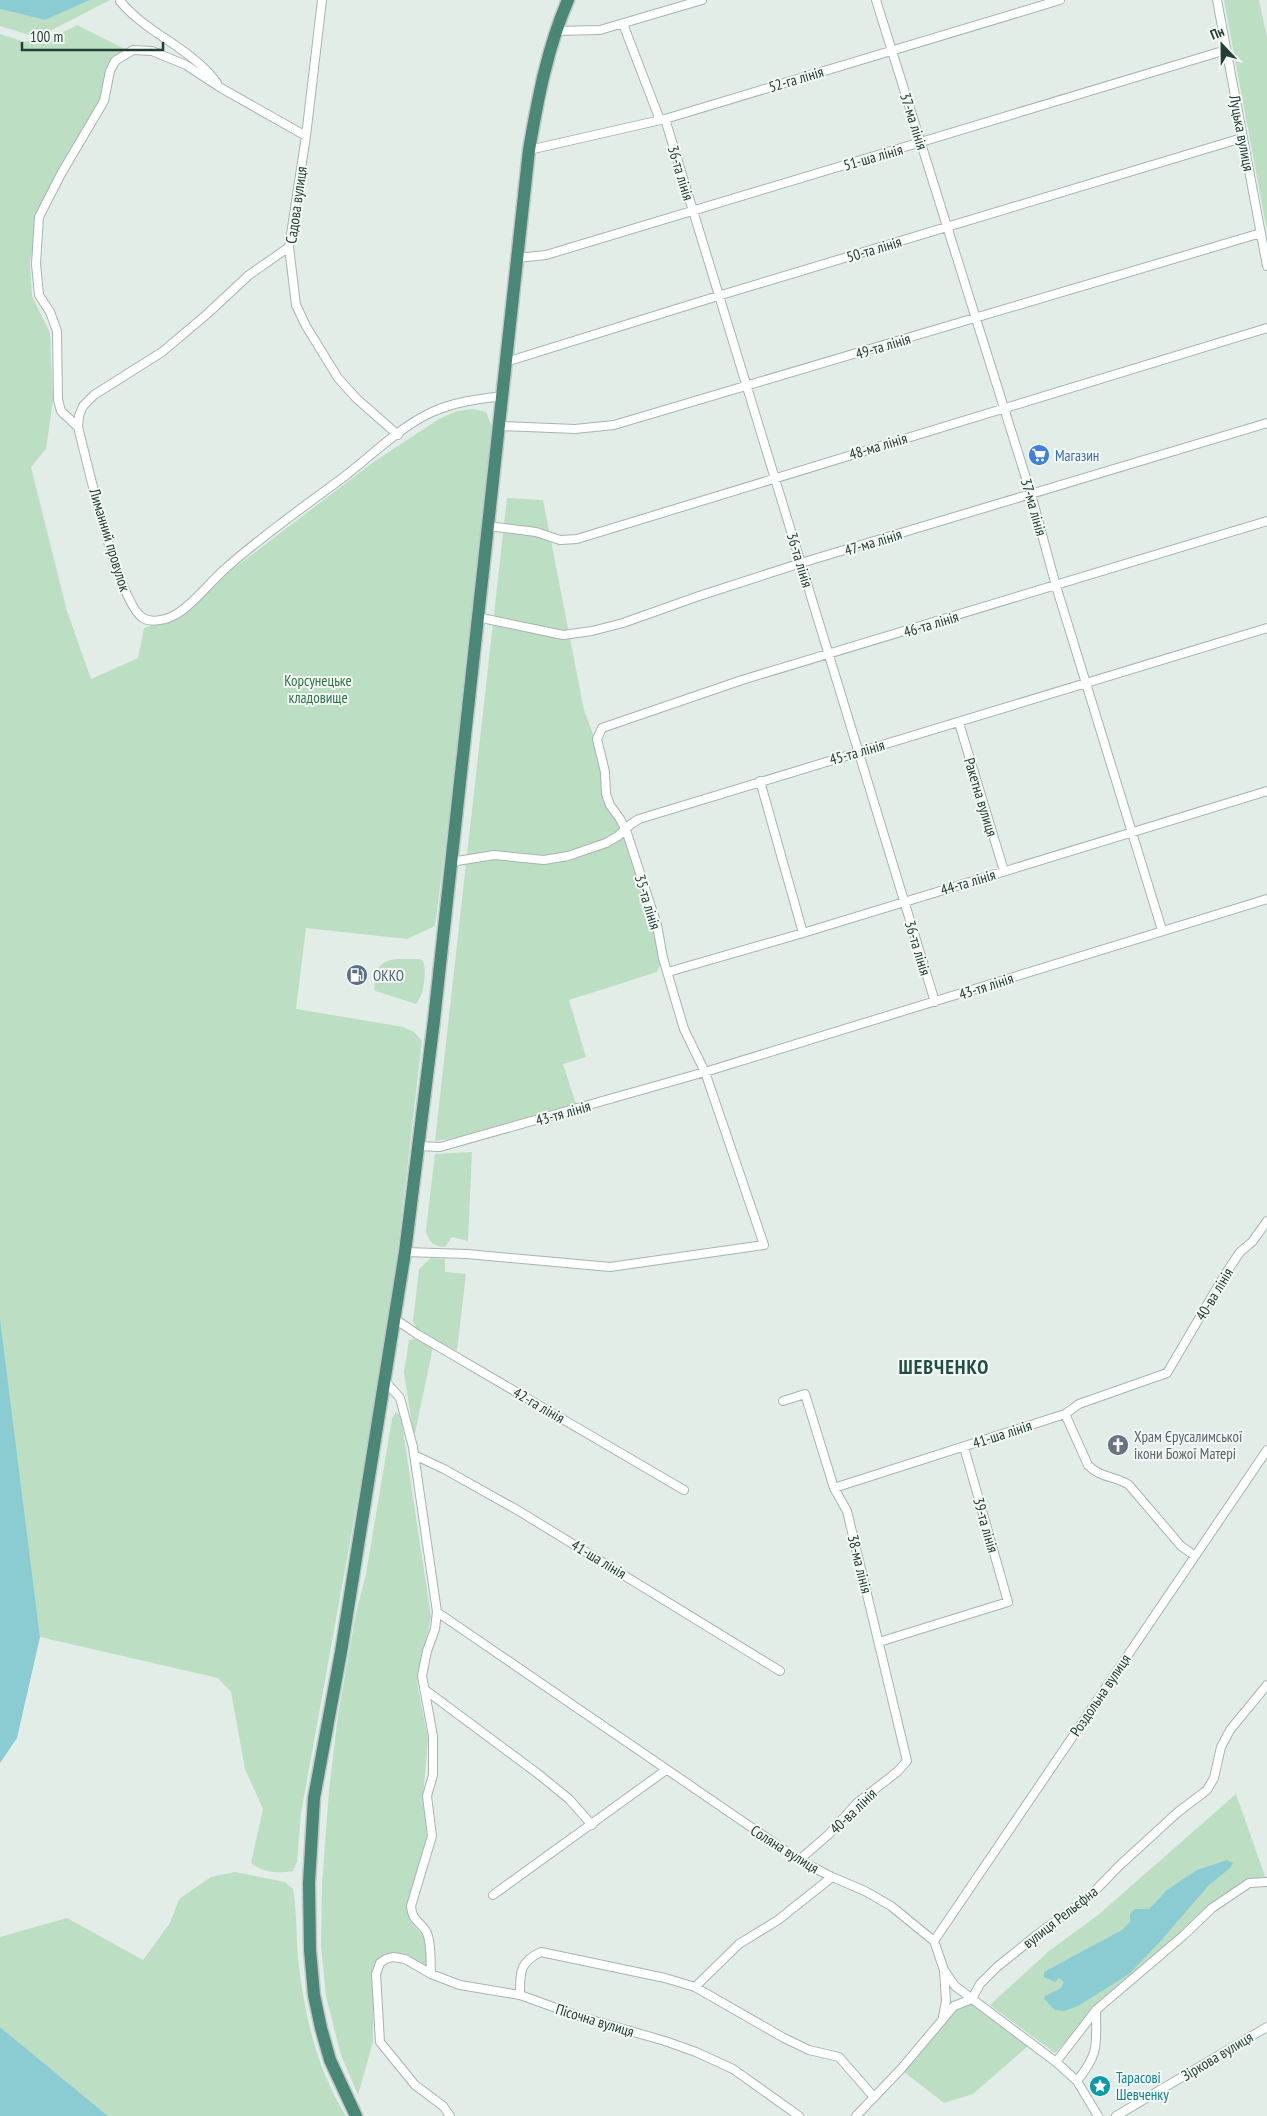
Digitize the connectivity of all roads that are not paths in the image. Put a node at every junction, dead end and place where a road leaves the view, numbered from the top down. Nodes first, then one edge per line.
1 (322, 0) edge
2 (568, 0) edge
3 (702, 0) edge
4 (876, 0) edge
5 (1060, 0) edge
6 (1217, 0) edge
7 (120, 1) edge
8 (623, 24) junction
9 (555, 31) junction
10 (1226, 50) junction
11 (890, 51) junction
12 (221, 88) junction
13 (662, 119) junction
14 (306, 136) junction
15 (1242, 138) junction
16 (921, 143) junction
17 (529, 150) junction
18 (692, 209) junction
19 (946, 227) junction
20 (1261, 233) junction
21 (289, 247) junction
22 (518, 258) junction
23 (1267, 266) edge
24 (718, 296) junction
25 (974, 318) junction
26 (1267, 328) edge
27 (506, 362) junction
28 (746, 387) junction
29 (503, 396) junction
30 (1004, 408) junction
31 (1267, 423) edge
32 (500, 426) junction
33 (78, 427) junction
34 (398, 435) junction
35 (773, 477) junction
36 (1030, 494) junction
37 (1267, 521) edge
38 (488, 526) junction
39 (801, 563) junction
40 (1056, 586) junction
41 (477, 617) junction
42 (1267, 628) edge
43 (828, 656) junction
44 (1086, 684) junction
45 (959, 723) junction
46 (599, 733) joint
47 (858, 752) junction
48 (760, 781) junction
49 (1267, 791) edge
50 (626, 830) junction
51 (1132, 832) junction
52 (451, 862) junction
53 (1004, 871) junction
54 (1267, 899) edge
55 (904, 902) junction
56 (1162, 930) junction
57 (803, 933) junction
58 (668, 972) junction
59 (935, 1002) junction
60 (705, 1072) junction
61 (418, 1146) junction
62 (1267, 1221) edge
63 (405, 1252) junction
64 (395, 1319) junction
65 (1167, 1373) joint
66 (386, 1382) junction
67 (783, 1401) dead end
68 (1065, 1414) junction
69 (964, 1447) junction
70 (1267, 1450) edge
71 (414, 1455) junction
72 (834, 1488) junction
73 (684, 1490) dead end
74 (1194, 1556) junction
75 (437, 1612) junction
76 (878, 1642) junction
77 (780, 1671) dead end
78 (1267, 1685) edge
79 (424, 1689) junction
80 (907, 1761) joint
81 (666, 1770) junction
82 (592, 1825) junction
83 (799, 1860) junction
84 (832, 1877) junction
85 (1267, 1882) edge
86 (493, 1895) dead end
87 (934, 1941) junction
88 (944, 1970) junction
89 (431, 1974) junction
90 (695, 1987) junction
91 (520, 1995) junction
92 (972, 1999) junction
93 (1096, 2010) junction
94 (942, 2019) junction
95 (1267, 2027) edge
96 (1056, 2062) junction
97 (1077, 2081) junction
98 (873, 2096) junction
99 (356, 2116) edge
100 (450, 2116) edge
101 (800, 2116) edge
102 (856, 2116) edge
103 (1098, 2116) edge
104 (1116, 2116) edge

1 - 14 street, Садова вулиця
2 - 9 highway
3 - 8 street
4 - 11 street, 37-ма лінія
5 - 11 street, 52-га лінія
6 - 10 street, Луцька вулиця
7 - 12 street
8 - 9 street
8 - 13 street, 36-та лінія
9 - 17 highway
10 - 15 street, Луцька вулиця
10 - 16 street, 51-ша лінія
11 - 13 street, 52-га лінія
11 - 16 street, 37-ма лінія
12 - 14 street
12 - 33 street
13 - 17 street, 52-га лінія
13 - 18 street, 36-та лінія
14 - 21 street, Садова вулиця
15 - 19 street, 50-та лінія
15 - 20 street, Луцька вулиця
16 - 18 street, 51-ша лінія
16 - 19 street, 37-ма лінія
17 - 22 highway
18 - 22 street, 51-ша лінія
18 - 24 street, 36-та лінія
19 - 24 street, 50-та лінія
19 - 25 street, 37-ма лінія
20 - 23 street, Луцька вулиця
20 - 25 street, 49-та лінія
21 - 33 street
21 - 34 street, Садова вулиця
22 - 27 highway
24 - 27 street, 50-та лінія
24 - 28 street, 36-та лінія
25 - 28 street, 49-та лінія
25 - 30 street, 37-ма лінія
26 - 30 street, 48-ма лінія
27 - 29 highway
28 - 32 street, 49-та лінія
28 - 35 street, 36-та лінія
29 - 32 highway
29 - 34 street, Лиманний провулок
30 - 35 street, 48-ма лінія
30 - 36 street, 37-ма лінія
31 - 36 street, 47-ма лінія
32 - 38 highway
33 - 34 street, Лиманний провулок
35 - 38 street, 48-ма лінія
35 - 39 street, 36-та лінія
36 - 39 street, 47-ма лінія
36 - 40 street, 37-ма лінія
37 - 40 street, 46-та лінія
38 - 41 highway
39 - 41 street, 47-ма лінія
39 - 43 street, 36-та лінія
40 - 43 street, 46-та лінія
40 - 44 street, 37-ма лінія
41 - 52 highway
42 - 44 street, 45-та лінія
43 - 46 street, 46-та лінія
43 - 47 street, 36-та лінія
44 - 45 street, 45-та лінія
44 - 51 street, 37-ма лінія
45 - 47 street, 45-та лінія
45 - 53 street, Ракетна вулиця
46 - 50 street, 35-та лінія
47 - 48 street, 45-та лінія
47 - 55 street, 36-та лінія
48 - 50 street, 45-та лінія
48 - 57 street
49 - 51 street, 44-та лінія
50 - 52 street, 45-та лінія
50 - 58 street, 35-та лінія
51 - 53 street, 44-та лінія
51 - 56 street, 37-ма лінія
52 - 61 highway
53 - 55 street, 44-та лінія
54 - 56 street, 43-тя лінія
55 - 57 street, 44-та лінія
55 - 59 street, 36-та лінія
56 - 59 street, 43-тя лінія
57 - 58 street, 44-та лінія
58 - 60 street, 35-та лінія
59 - 60 street, 43-тя лінія
60 - 61 street, 43-тя лінія
60 - 63 street
61 - 63 highway
62 - 65 street, 40-ва лінія
63 - 64 highway
64 - 66 highway
64 - 73 street, 42-га лінія
65 - 68 street, 41-ша лінія
66 - 71 street
66 - 99 highway
67 - 72 street, 38-ма лінія
68 - 69 street, 41-ша лінія
68 - 74 street
69 - 72 street, 41-ша лінія
69 - 76 street, 39-та лінія
70 - 74 street, Роздольна вулиця
71 - 75 street
71 - 77 street, 41-ша лінія
72 - 76 street, 38-ма лінія
74 - 87 street, Роздольна вулиця
75 - 79 street
75 - 81 street, Соляна вулиця
76 - 80 street, 38-ма лінія
78 - 92 street, вулиця Рельєфна
79 - 82 street
79 - 89 street
80 - 83 street, 40-ва лінія
81 - 82 street
81 - 83 street, Соляна вулиця
82 - 86 street
83 - 84 street, Соляна вулиця
84 - 87 street, Соляна вулиця
84 - 90 street
85 - 93 street
87 - 88 street
88 - 92 street
88 - 94 street
89 - 91 street, Пісочна вулиця
89 - 100 street, Пісочна вулиця
90 - 91 street
90 - 98 street
91 - 101 street, Пісочна вулиця
92 - 94 street, вулиця Рельєфна
92 - 96 street
93 - 96 street
93 - 97 street
94 - 98 street, вулиця Рельєфна
95 - 104 street, Зіркова вулиця
96 - 97 street
97 - 103 street
98 - 102 street, вулиця Рельєфна

